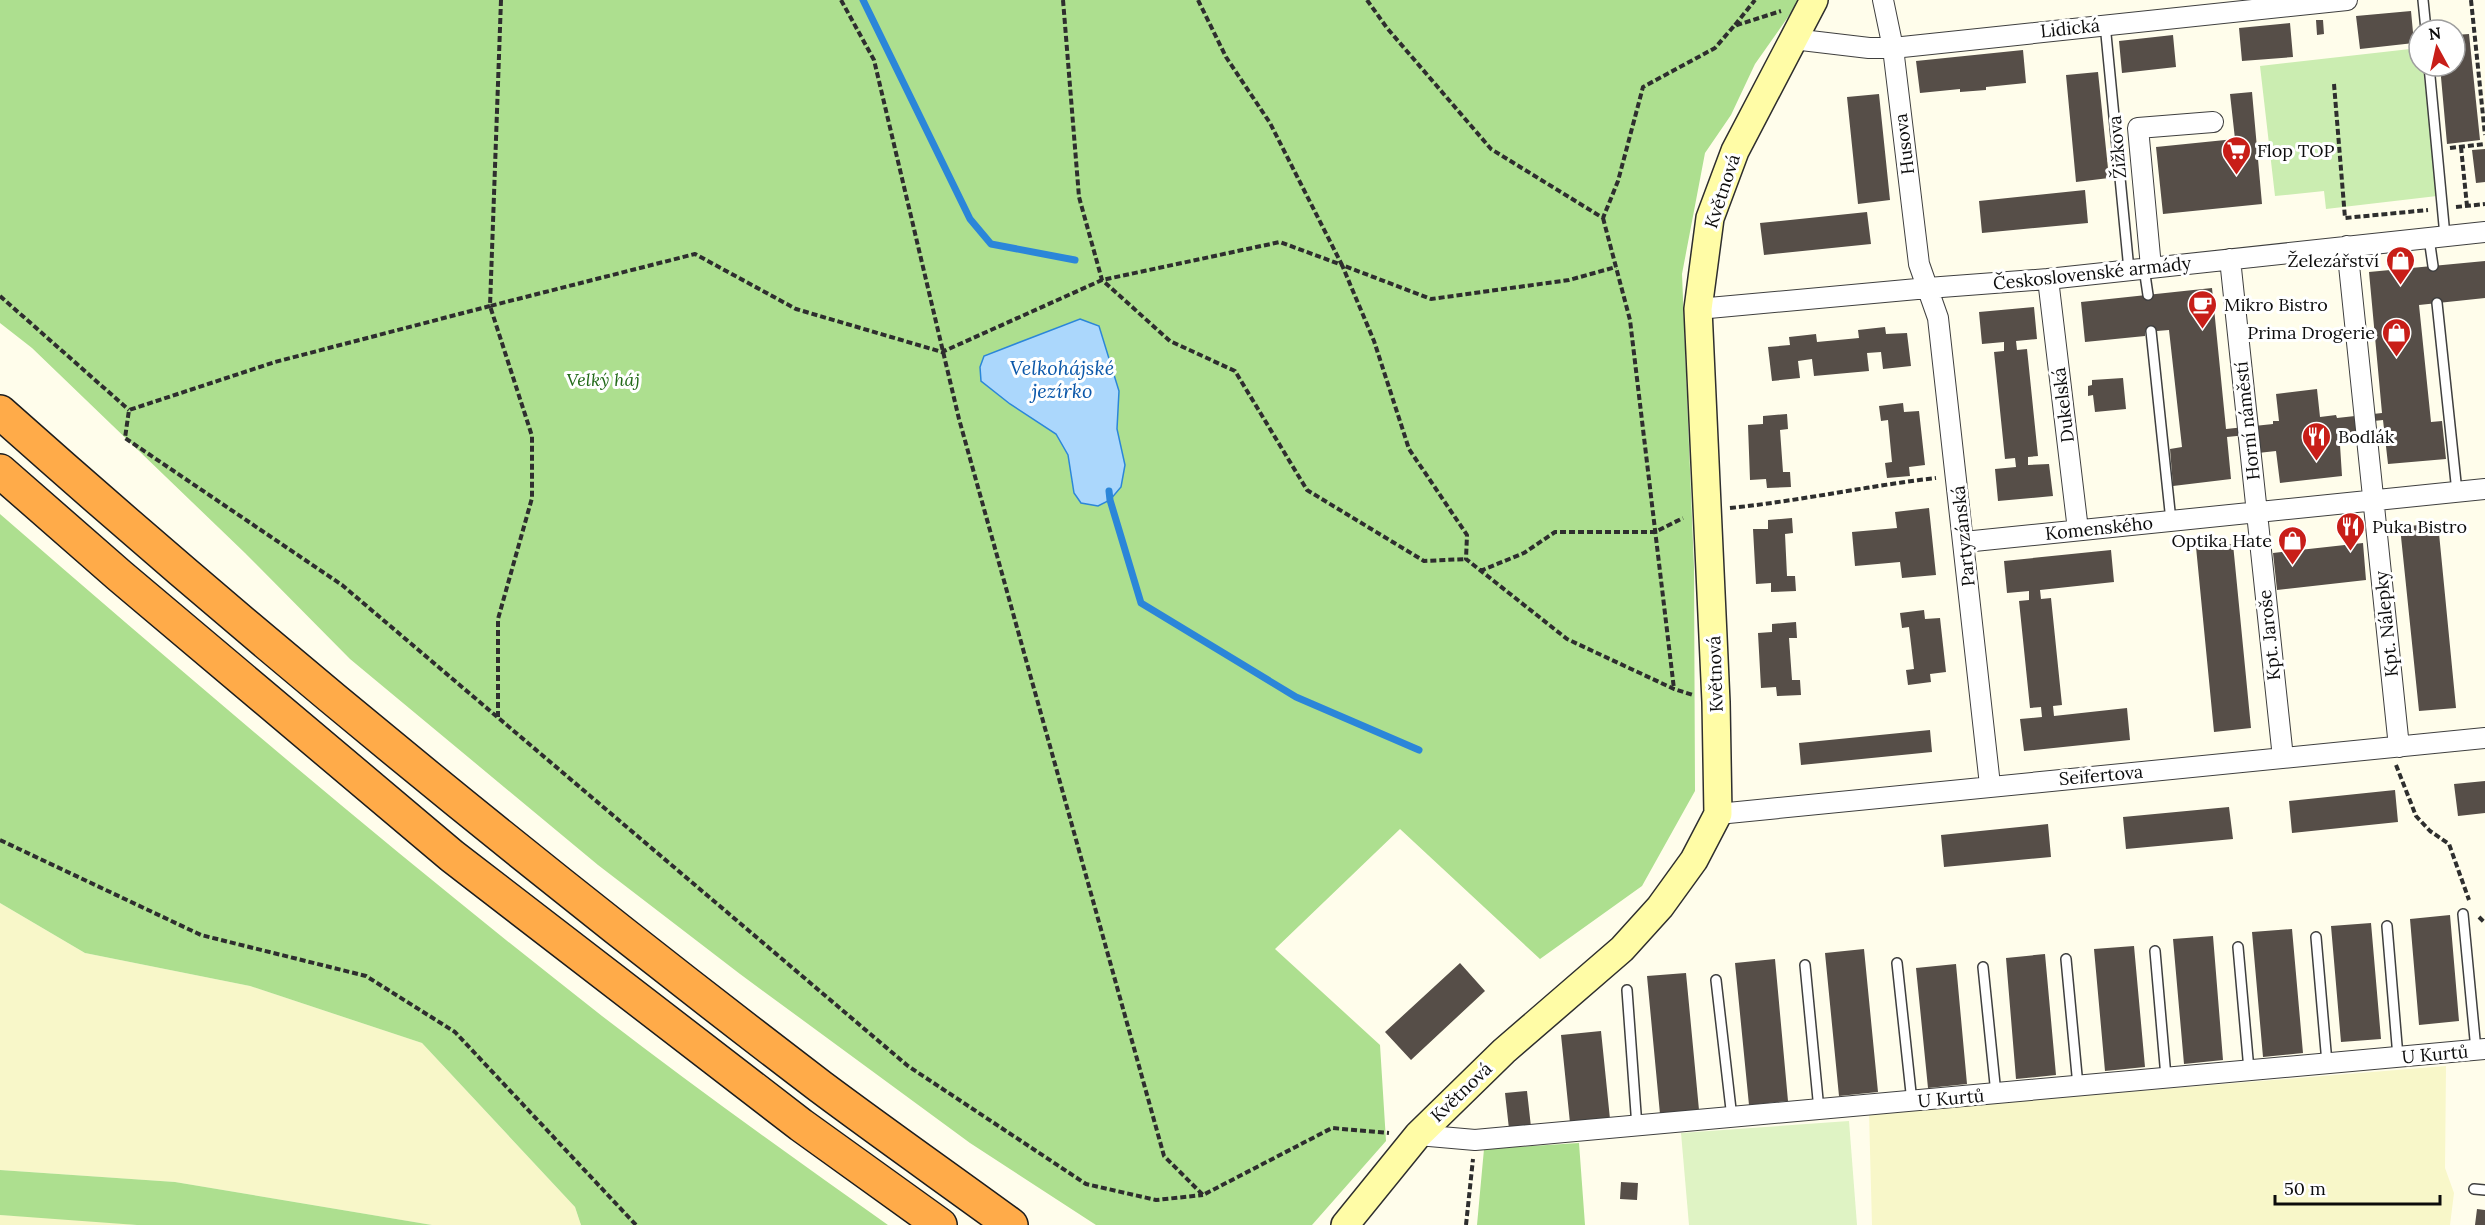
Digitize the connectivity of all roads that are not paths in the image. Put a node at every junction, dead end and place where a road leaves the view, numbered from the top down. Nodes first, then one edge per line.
1 (1882, 0) edge
2 (2347, 0) edge
3 (2423, 0) edge
4 (1814, 1) edge
5 (2425, 18) edge
6 (2105, 24) junction
7 (1793, 39) junction
8 (1893, 48) junction
9 (2430, 78) edge
10 (2213, 122) dead end
11 (2485, 232) edge
12 (2437, 237) junction
13 (2347, 246) junction
14 (2230, 259) junction
15 (2433, 266) dead end
16 (2141, 268) junction
17 (2048, 279) junction
18 (1928, 288) junction
19 (2148, 295) dead end
20 (2437, 303) dead end
21 (1698, 309) junction
22 (2151, 331) dead end
23 (0, 412) edge
24 (0, 471) edge
25 (2485, 489) edge
26 (2457, 492) junction
27 (2373, 501) junction
28 (2256, 512) junction
29 (2171, 521) junction
30 (2078, 530) junction
31 (1964, 542) junction
32 (2485, 738) edge
33 (2397, 755) junction
34 (2283, 758) junction
35 (1990, 785) junction
36 (1718, 814) junction
37 (2463, 914) dead end
38 (2387, 926) dead end
39 (2316, 937) dead end
40 (2238, 947) dead end
41 (2155, 951) dead end
42 (2066, 959) dead end
43 (1897, 963) dead end
44 (1805, 965) dead end
45 (1983, 967) dead end
46 (1716, 980) dead end
47 (1627, 990) dead end
48 (2480, 1049) edge
49 (2398, 1057) junction
50 (2327, 1063) junction
51 (2249, 1070) junction
52 (2166, 1077) junction
53 (2078, 1086) junction
54 (1996, 1094) junction
55 (1912, 1102) junction
56 (1819, 1110) junction
57 (1732, 1118) junction
58 (1637, 1127) junction
59 (1418, 1135) junction
60 (2474, 1189) dead end
61 (2485, 1190) edge
62 (940, 1225) edge
63 (1011, 1225) edge
64 (1345, 1225) edge

1 - 8 street, Husova
2 - 6 street, Lidická
3 - 5 lane
4 - 7 street, Květnová
6 - 8 street, Lidická
6 - 16 lane, Žižkova
7 - 8 street, Lidická
7 - 21 street, Květnová
8 - 18 street, Husova
9 - 12 lane
10 - 16 street, Žižkova
11 - 12 street, Československé armády
12 - 13 street, Československé armády
12 - 15 lane
13 - 14 street, Československé armády
13 - 27 street
14 - 16 street, Československé armády
14 - 28 street, Horní náměstí
16 - 17 street, Československé armády
16 - 19 lane
17 - 18 street, Československé armády
17 - 30 street, Dukelská
18 - 21 street, Československé armády
18 - 31 street, Partyzánská
20 - 26 lane
21 - 36 street, Květnová
22 - 29 lane
23 - 63 highway
24 - 62 highway
25 - 26 street, Komenského
26 - 27 street, Komenského
27 - 28 street, Komenského
27 - 33 street, Kpt. Nálepky
28 - 29 street, Komenského
28 - 34 street, Kpt. Jaroše
29 - 30 street, Komenského
30 - 31 street, Komenského
31 - 35 street, Partyzánská
32 - 33 street, Seifertova
33 - 34 street, Seifertova
34 - 35 street, Seifertova
35 - 36 street, Seifertova
36 - 59 street, Květnová
37 - 48 lane
38 - 49 lane
39 - 50 lane
40 - 51 lane
41 - 52 lane
42 - 53 lane
43 - 55 lane
44 - 56 lane
45 - 54 lane
46 - 57 lane
47 - 58 lane
48 - 49 street, U Kurtů
49 - 50 street, U Kurtů
50 - 51 street, U Kurtů
51 - 52 street, U Kurtů
52 - 53 street, U Kurtů
53 - 54 street, U Kurtů
54 - 55 street, U Kurtů
55 - 56 street, U Kurtů
56 - 57 street, U Kurtů
57 - 58 street, U Kurtů
58 - 59 street, U Kurtů
59 - 64 street, Květnová
60 - 61 lane

